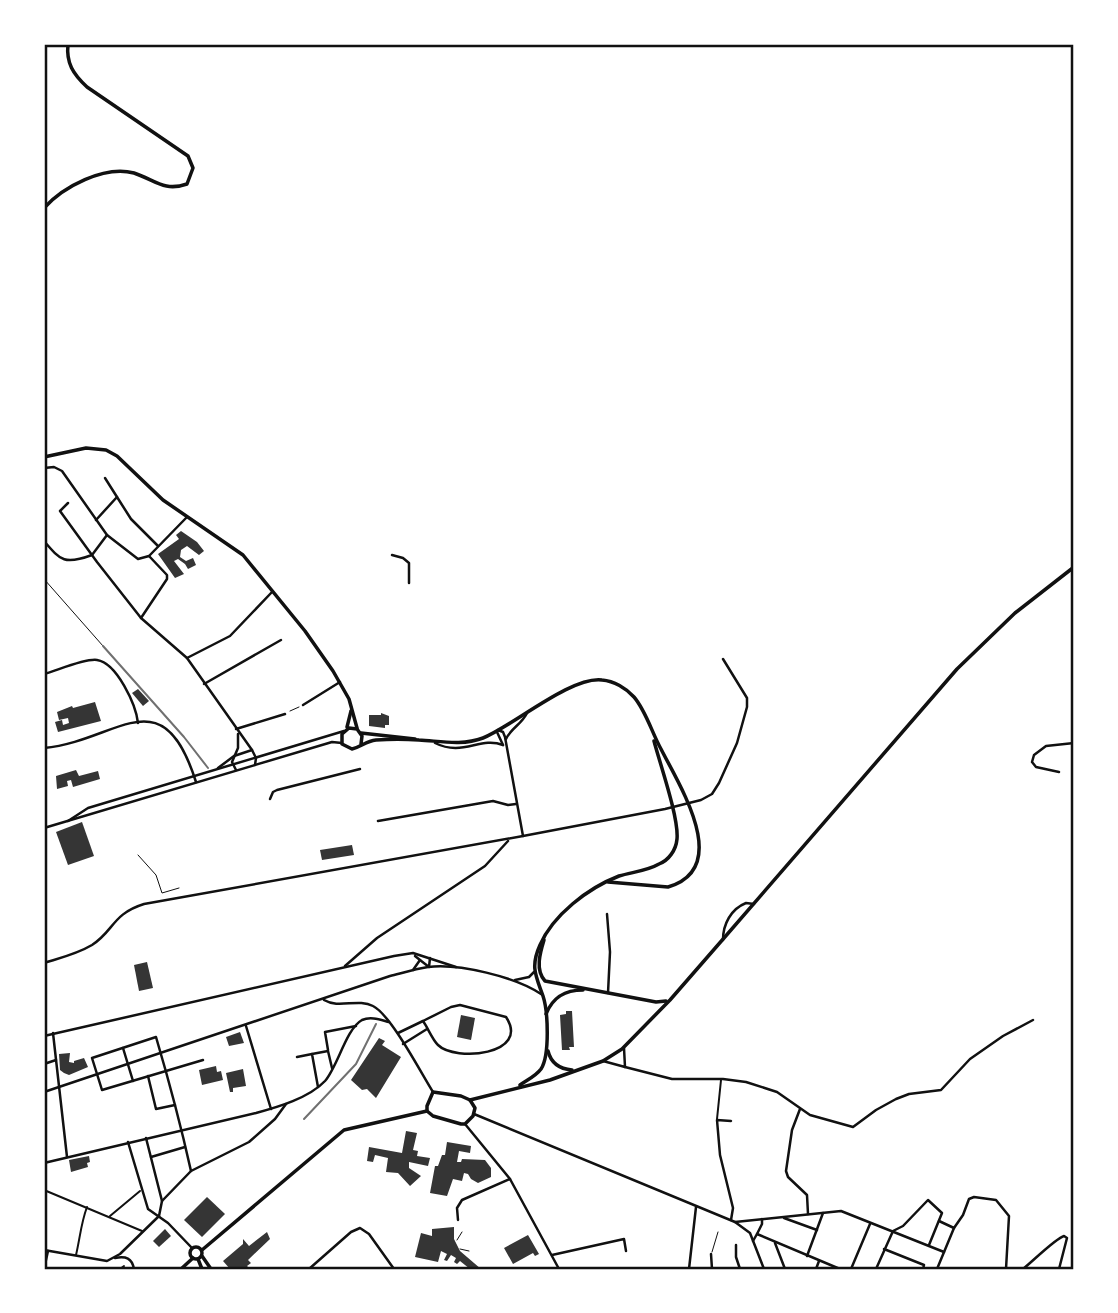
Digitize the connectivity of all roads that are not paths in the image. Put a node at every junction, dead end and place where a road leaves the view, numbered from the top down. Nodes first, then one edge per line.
1 (68, 44) edge
2 (44, 208) edge
3 (44, 457) edge
4 (44, 468) edge
5 (105, 478) dead end
6 (117, 497) junction
7 (68, 503) dead end
8 (187, 517) junction
9 (96, 520) junction
10 (107, 535) junction
11 (44, 541) edge
12 (158, 546) junction
13 (92, 555) junction
14 (392, 555) dead end
15 (149, 556) junction
16 (1074, 567) edge
17 (44, 579) edge
18 (409, 583) dead end
19 (272, 592) junction
20 (141, 618) junction
21 (281, 640) dead end
22 (103, 646) dead end
23 (187, 658) junction
24 (723, 659) dead end
25 (44, 674) edge
26 (340, 682) junction
27 (204, 684) junction
28 (303, 705) road end
29 (351, 709) junction
30 (527, 713) junction
31 (285, 714) road end
32 (138, 723) junction
33 (237, 730) junction
34 (345, 730) junction
35 (498, 730) junction
36 (359, 731) junction
37 (652, 732) junction
38 (416, 739) junction
39 (432, 741) junction
40 (1074, 743) edge
41 (342, 744) junction
42 (361, 744) junction
43 (504, 744) junction
44 (44, 748) edge
45 (252, 750) junction
46 (234, 756) junction
47 (256, 758) junction
48 (233, 765) junction
49 (254, 765) junction
50 (360, 769) dead end
51 (216, 770) junction
52 (236, 770) junction
53 (1059, 772) dead end
54 (194, 776) junction
55 (196, 782) junction
56 (270, 799) dead end
57 (516, 804) junction
58 (378, 821) dead end
59 (65, 822) junction
60 (520, 824) junction
61 (44, 828) edge
62 (523, 836) junction
63 (512, 838) junction
64 (138, 855) dead end
65 (608, 882) junction
66 (179, 888) dead end
67 (754, 904) junction
68 (607, 915) dead end
69 (546, 935) junction
70 (723, 940) junction
71 (413, 953) junction
72 (430, 958) junction
73 (420, 960) junction
74 (44, 962) edge
75 (343, 967) junction
76 (429, 967) junction
77 (459, 968) junction
78 (412, 971) junction
79 (534, 972) junction
80 (515, 980) junction
81 (589, 989) junction
82 (608, 993) junction
83 (542, 995) junction
84 (324, 1000) junction
85 (649, 1000) junction
86 (670, 1000) junction
87 (545, 1017) junction
88 (652, 1018) junction
89 (1032, 1020) dead end
90 (423, 1021) junction
91 (389, 1022) junction
92 (246, 1026) junction
93 (356, 1026) junction
94 (428, 1028) junction
95 (53, 1033) junction
96 (396, 1034) junction
97 (44, 1036) edge
98 (546, 1042) junction
99 (403, 1044) junction
100 (624, 1046) junction
101 (123, 1048) junction
102 (328, 1051) junction
103 (161, 1054) junction
104 (312, 1054) junction
105 (297, 1057) dead end
106 (56, 1060) junction
107 (203, 1060) dead end
108 (603, 1061) junction
109 (44, 1064) edge
110 (128, 1065) junction
111 (625, 1067) junction
112 (332, 1070) junction
113 (576, 1070) junction
114 (166, 1071) junction
115 (97, 1074) junction
116 (148, 1076) junction
117 (721, 1079) junction
118 (133, 1081) junction
119 (59, 1087) junction
120 (318, 1087) junction
121 (518, 1087) junction
122 (44, 1092) edge
123 (433, 1092) junction
124 (470, 1100) junction
125 (286, 1103) junction
126 (175, 1105) junction
127 (271, 1109) junction
128 (800, 1109) junction
129 (427, 1111) junction
130 (474, 1114) junction
131 (717, 1120) junction
132 (730, 1121) dead end
133 (465, 1125) junction
134 (182, 1130) junction
135 (146, 1138) junction
136 (128, 1142) junction
137 (186, 1147) junction
138 (67, 1157) junction
139 (151, 1157) junction
140 (44, 1163) edge
141 (191, 1171) junction
142 (510, 1179) junction
143 (44, 1190) edge
144 (141, 1190) junction
145 (162, 1201) junction
146 (87, 1207) junction
147 (696, 1207) junction
148 (823, 1212) junction
149 (808, 1214) junction
150 (110, 1216) junction
151 (159, 1216) junction
152 (782, 1217) junction
153 (762, 1219) junction
154 (458, 1220) dead end
155 (733, 1221) junction
156 (939, 1221) junction
157 (871, 1222) junction
158 (954, 1228) junction
159 (817, 1230) junction
160 (143, 1231) junction
161 (893, 1231) junction
162 (718, 1232) dead end
163 (757, 1234) junction
164 (753, 1241) junction
165 (774, 1241) junction
166 (736, 1245) dead end
167 (929, 1245) junction
168 (192, 1248) junction
169 (884, 1249) junction
170 (46, 1250) edge
171 (202, 1250) junction
172 (626, 1251) dead end
173 (944, 1252) junction
174 (711, 1254) joint
175 (552, 1255) junction
176 (75, 1256) junction
177 (807, 1256) junction
178 (198, 1258) junction
179 (112, 1259) junction
180 (819, 1261) junction
181 (124, 1266) dead end
182 (924, 1267) edge
183 (44, 1269) edge
184 (120, 1269) edge
185 (134, 1269) edge
186 (181, 1269) edge
187 (202, 1269) edge
188 (211, 1269) edge
189 (309, 1269) edge
190 (394, 1269) edge
191 (559, 1269) edge
192 (689, 1269) edge
193 (712, 1269) edge
194 (740, 1269) edge
195 (764, 1269) edge
196 (785, 1269) edge
197 (816, 1269) edge
198 (840, 1269) edge
199 (851, 1269) edge
200 (876, 1269) edge
201 (937, 1269) edge
202 (1006, 1269) edge
203 (1023, 1269) edge
204 (1059, 1269) edge

1 - 2 main road
3 - 8 main road
4 - 9 street
5 - 6 street
6 - 9 street
6 - 12 street
7 - 13 street
8 - 12 street
8 - 19 main road
9 - 10 street
10 - 13 street
10 - 15 street
11 - 13 street
12 - 15 street
13 - 20 street
14 - 18 street
15 - 20 street
16 - 67 main road
17 - 22 lane
19 - 23 street
19 - 26 main road
20 - 23 street
21 - 27 street
23 - 27 street
24 - 62 street
25 - 32 street
26 - 28 street
26 - 29 main road
27 - 33 street
29 - 34 main road
29 - 36 main road
30 - 35 main road
30 - 37 main road
30 - 43 street
31 - 33 street
32 - 44 street
32 - 54 street
33 - 45 street
33 - 46 street
34 - 36 main road
34 - 41 main road
34 - 47 street
35 - 39 main road
35 - 43 street
36 - 38 main road
36 - 42 main road
37 - 65 main road
37 - 65 main road
38 - 39 main road
38 - 42 main road
39 - 43 street
40 - 53 street
41 - 42 main road
41 - 49 street
43 - 57 street
45 - 46 street
45 - 47 street
46 - 48 street
46 - 51 street
47 - 48 street
47 - 49 street
48 - 51 street
48 - 52 street
49 - 52 street
50 - 56 street
51 - 54 street
52 - 55 street
54 - 55 street
54 - 59 street
55 - 59 street
57 - 58 street
57 - 60 street
59 - 61 street
60 - 62 street
60 - 63 street
62 - 63 street
63 - 74 street
63 - 75 street
64 - 66 lane
65 - 69 main road
67 - 70 main road
67 - 70 street
68 - 82 street
69 - 79 main road
69 - 81 main road
70 - 86 main road
71 - 72 street
71 - 73 street
71 - 75 street
72 - 76 street
72 - 77 street
73 - 76 street
73 - 78 street
75 - 95 street
76 - 77 street
76 - 78 street
77 - 80 street
78 - 84 street
79 - 80 street
79 - 83 main road
80 - 83 street
81 - 82 main road
81 - 87 main road
82 - 85 main road
83 - 87 main road
84 - 91 street
84 - 92 street
85 - 86 main road
85 - 88 main road
86 - 88 main road
87 - 98 main road
88 - 100 main road
89 - 128 street
90 - 94 street
90 - 94 street
90 - 96 street
91 - 93 street
91 - 96 street
92 - 103 street
92 - 127 street
93 - 102 street
93 - 112 street
94 - 99 street
95 - 97 street
95 - 106 street
96 - 99 street
98 - 113 main road
98 - 121 main road
99 - 123 street
100 - 108 main road
100 - 111 street
101 - 103 street
101 - 110 street
101 - 115 street
102 - 104 street
102 - 112 street
103 - 110 street
103 - 114 street
104 - 105 street
104 - 120 street
106 - 109 street
106 - 119 street
107 - 114 street
108 - 111 street
108 - 113 main road
110 - 115 street
110 - 118 street
111 - 117 street
112 - 120 street
113 - 121 main road
114 - 116 street
114 - 126 street
115 - 118 street
115 - 119 street
116 - 118 street
116 - 126 street
117 - 128 street
117 - 131 street
119 - 122 street
119 - 138 street
120 - 125 street
121 - 124 main road
123 - 124 main road
123 - 129 main road
124 - 130 main road
125 - 127 street
125 - 141 street
126 - 134 street
127 - 134 street
128 - 149 street
129 - 133 main road
129 - 171 main road
130 - 133 main road
130 - 147 street
131 - 132 street
131 - 155 street
133 - 142 street
134 - 135 street
134 - 137 street
135 - 136 street
135 - 139 street
136 - 138 street
136 - 144 street
137 - 139 street
137 - 141 street
138 - 140 street
139 - 145 street
141 - 145 street
142 - 154 street
142 - 175 street
143 - 146 street
144 - 150 street
144 - 151 street
145 - 151 street
146 - 150 street
146 - 176 street
147 - 155 street
147 - 192 street
148 - 149 street
148 - 157 street
148 - 159 street
149 - 152 street
150 - 160 street
151 - 160 street
151 - 168 street
152 - 153 street
152 - 159 street
153 - 155 street
153 - 163 street
155 - 164 street
156 - 158 street
156 - 161 street
156 - 167 street
157 - 161 street
157 - 199 street
158 - 173 street
158 - 202 street
159 - 177 street
160 - 179 street
161 - 167 street
161 - 169 street
162 - 174 lane
163 - 164 street
163 - 165 street
164 - 195 street
165 - 177 street
165 - 196 street
166 - 194 street
167 - 173 street
168 - 171 main road
168 - 178 main road
169 - 182 street
169 - 200 street
170 - 176 street
170 - 183 street
171 - 178 main road
172 - 175 street
173 - 201 street
174 - 193 street
175 - 191 street
176 - 179 street
177 - 180 street
178 - 186 main road
178 - 187 main road
178 - 188 main road
179 - 185 street
180 - 197 street
180 - 198 street
181 - 184 street
189 - 190 street
203 - 204 street

